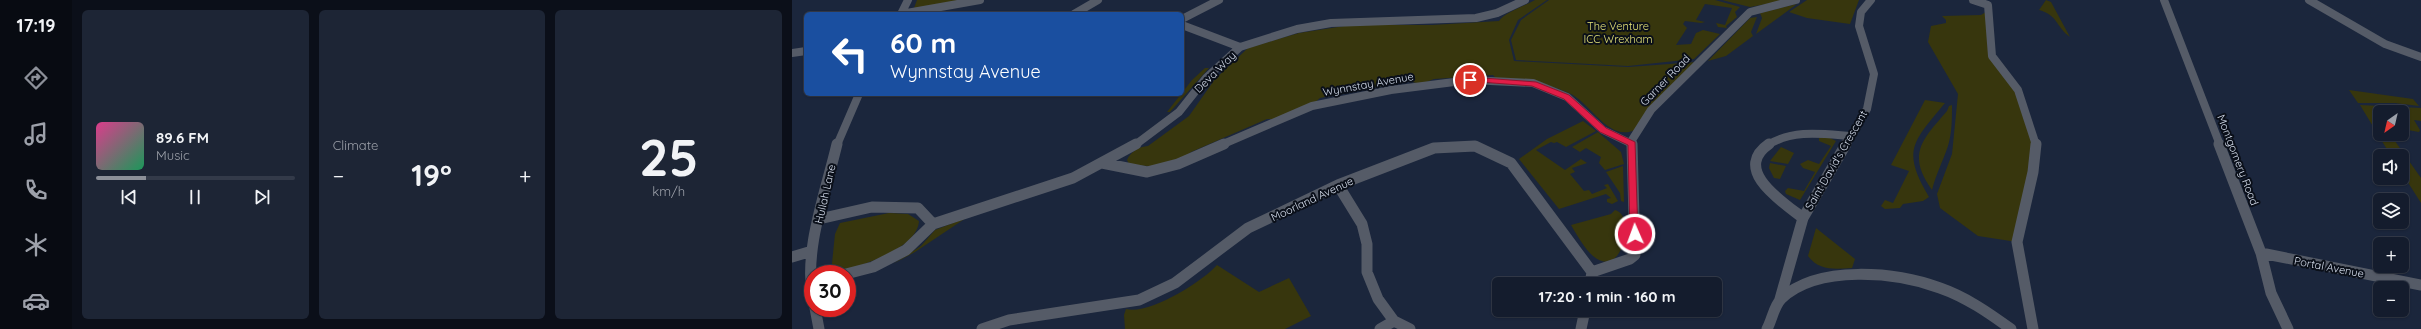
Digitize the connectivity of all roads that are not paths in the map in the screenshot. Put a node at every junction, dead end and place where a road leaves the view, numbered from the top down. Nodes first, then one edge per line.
1 (908, 0) edge
2 (980, 0) edge
3 (1098, 0) edge
4 (1219, 0) edge
5 (1525, 0) edge
6 (1796, 0) edge
7 (1871, 0) edge
8 (1973, 0) edge
9 (2164, 0) edge
10 (2309, 0) edge
11 (902, 12) edge
12 (912, 12) edge
13 (1077, 12) edge
14 (1184, 18) edge
15 (1184, 26) edge
16 (1240, 47) junction
17 (804, 51) edge
18 (792, 53) edge
19 (2420, 56) edge
20 (858, 96) edge
21 (1851, 136) junction
22 (1632, 144) junction
23 (1102, 163) junction
24 (1338, 185) junction
25 (1803, 218) junction
26 (819, 219) junction
27 (933, 224) junction
28 (812, 251) junction
29 (2261, 253) junction
30 (792, 257) edge
31 (812, 265) edge
32 (856, 271) edge
33 (1592, 272) junction
34 (1591, 277) edge
35 (2421, 285) edge
36 (1780, 299) junction
37 (817, 317) edge
38 (1583, 317) edge
39 (1394, 321) junction
40 (819, 329) edge
41 (982, 329) edge
42 (1380, 329) edge
43 (1410, 329) edge
44 (1581, 329) edge
45 (1767, 329) edge
46 (2011, 329) edge
47 (2032, 329) edge
48 (2288, 329) edge

1 - 11 street
2 - 12 street
3 - 13 street
4 - 14 street
5 - 16 street, Deva Way
6 - 22 street, Garner Road
7 - 21 street, Saint David's Crescent
8 - 47 street
9 - 29 street, Montgomery Road
10 - 19 street
15 - 16 street
16 - 23 street, Deva Way
17 - 18 street
20 - 26 street, Hullah Lane
21 - 25 street, Saint David's Crescent
21 - 25 street
22 - 23 street, Wynnstay Avenue
22 - 33 street
23 - 27 street, Deva Way
24 - 33 street, Moorland Avenue
24 - 39 street
24 - 41 street, Moorland Avenue
25 - 36 street, Saint David's Crescent
26 - 27 street
26 - 28 street, Hullah Lane
27 - 32 street, Deva Way
28 - 30 street
28 - 31 street, Hullah Lane
29 - 35 street, Portal Avenue
29 - 48 street, Montgomery Road
33 - 34 street
36 - 45 street, Saint David's Crescent
36 - 46 street
37 - 40 street
38 - 44 street
39 - 42 street
39 - 43 street

